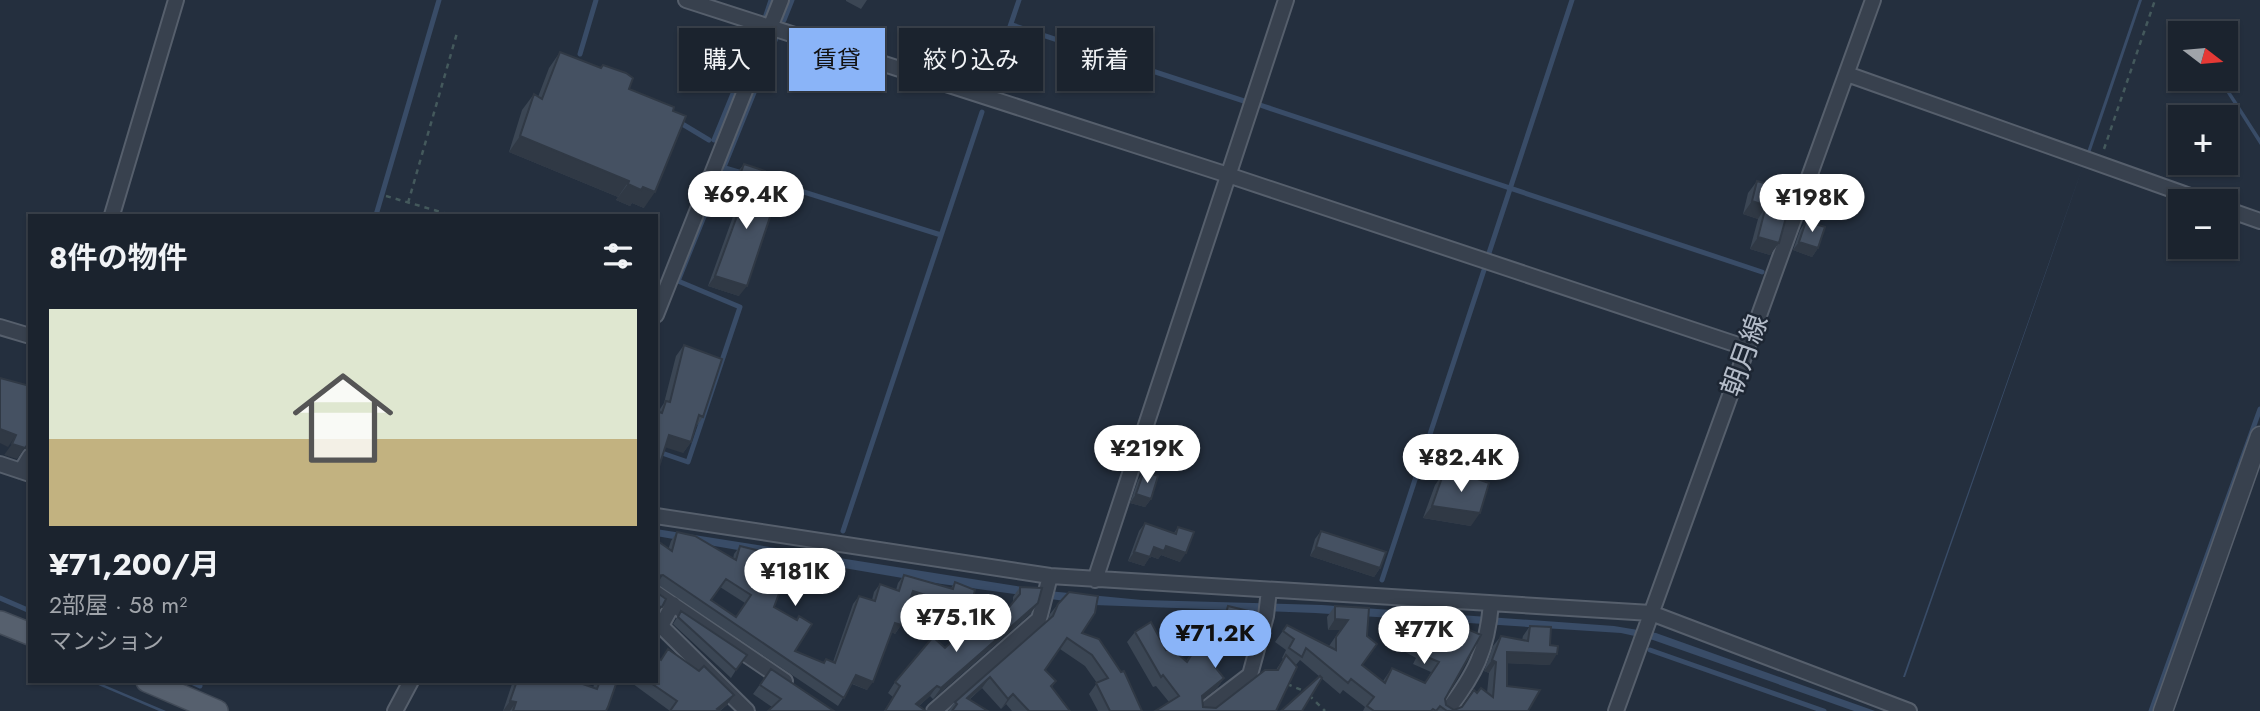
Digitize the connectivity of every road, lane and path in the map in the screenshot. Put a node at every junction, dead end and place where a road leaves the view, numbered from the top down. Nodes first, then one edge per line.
1 (176, 0) edge
2 (686, 0) edge
3 (781, 0) edge
4 (1286, 0) edge
5 (1873, 0) edge
6 (2155, 0) edge
7 (769, 25) junction
8 (457, 33) dead end
9 (1847, 74) junction
10 (2099, 164) junction
11 (1228, 175) junction
12 (2170, 189) edge
13 (386, 196) dead end
14 (408, 203) junction
15 (2238, 213) edge
16 (112, 214) edge
17 (446, 214) edge
18 (2260, 221) edge
19 (658, 310) edge
20 (0, 327) edge
21 (28, 335) edge
22 (1747, 348) junction
23 (2260, 436) edge
24 (0, 464) edge
25 (26, 473) edge
26 (658, 516) edge
27 (1050, 576) junction
28 (1095, 580) junction
29 (1269, 590) junction
30 (658, 594) edge
31 (673, 604) junction
32 (1491, 604) junction
33 (1651, 613) junction
34 (0, 622) edge
35 (28, 633) edge
36 (1250, 675) junction
37 (152, 683) edge
38 (410, 683) edge
39 (795, 688) edge
40 (217, 711) edge
41 (395, 711) edge
42 (747, 711) edge
43 (934, 711) edge
44 (1203, 711) edge
45 (1325, 711) edge
46 (1447, 711) edge
47 (1616, 711) edge
48 (1909, 711) edge
49 (2163, 711) edge

1 - 16 street
2 - 7 street
3 - 7 street
4 - 11 street
5 - 9 street, 朝月線
6 - 10 path
7 - 11 street
7 - 19 street
8 - 14 path
9 - 10 street
9 - 22 street, 朝月線
10 - 12 street
11 - 22 street
11 - 28 street
13 - 14 path
14 - 17 path
15 - 18 street
20 - 21 street
22 - 33 street, 朝月線
23 - 49 street
24 - 25 street
26 - 27 street
27 - 28 street
27 - 43 street
28 - 29 street
29 - 32 street
29 - 36 street
30 - 31 street
31 - 39 street
31 - 42 street
32 - 33 street
32 - 46 street
33 - 47 street, 朝月線
33 - 48 street
34 - 35 main road
36 - 44 street
36 - 45 path
37 - 40 main road
38 - 41 street

